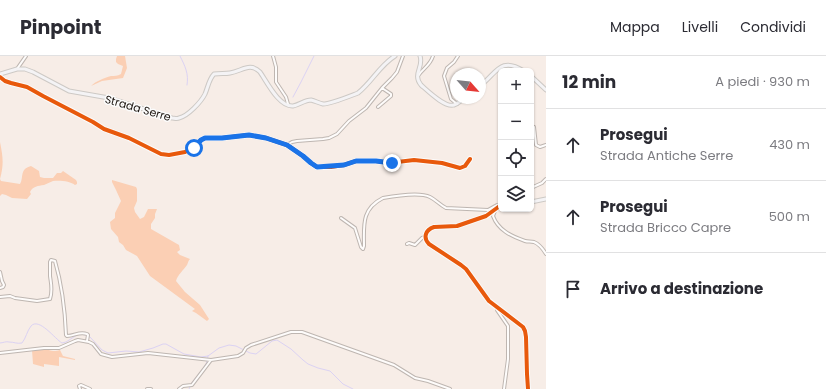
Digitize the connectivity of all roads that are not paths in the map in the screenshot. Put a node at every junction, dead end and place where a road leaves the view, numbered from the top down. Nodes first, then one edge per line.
1 (26, 56) edge
2 (273, 56) edge
3 (395, 56) edge
4 (403, 56) edge
5 (420, 56) edge
6 (433, 56) edge
7 (458, 56) edge
8 (498, 68) edge
9 (498, 68) edge
10 (519, 68) edge
11 (17, 69) junction
12 (0, 76) edge
13 (417, 77) junction
14 (534, 79) edge
15 (486, 81) edge
16 (382, 88) junction
17 (546, 90) edge
18 (450, 96) edge
19 (457, 104) edge
20 (288, 106) junction
21 (378, 107) dead end
22 (534, 127) edge
23 (287, 145) junction
24 (546, 145) edge
25 (470, 158) dead end
26 (546, 179) edge
27 (534, 187) edge
28 (546, 199) edge
29 (534, 201) edge
30 (498, 205) edge
31 (498, 207) edge
32 (498, 208) edge
33 (341, 218) dead end
34 (425, 237) junction
35 (407, 244) dead end
36 (546, 254) edge
37 (0, 272) edge
38 (0, 288) edge
39 (0, 296) edge
40 (497, 308) junction
41 (88, 338) junction
42 (0, 353) edge
43 (209, 360) junction
44 (80, 389) edge
45 (90, 389) edge
46 (147, 389) edge
47 (151, 389) edge
48 (179, 389) edge
49 (450, 389) edge
50 (504, 389) edge
51 (528, 389) edge

1 - 11 street
2 - 20 street
3 - 20 main road
4 - 16 street
5 - 13 main road
6 - 13 street
7 - 18 street
8 - 15 main road
9 - 10 main road
11 - 12 main road, Strada Serre
11 - 20 main road, Strada Serre
12 - 23 street
13 - 19 main road
14 - 17 main road
16 - 21 street
16 - 23 street
22 - 24 street
23 - 25 street
26 - 27 street
28 - 29 main road
30 - 33 street
31 - 34 main road
32 - 36 street
34 - 35 street
34 - 40 main road
37 - 38 street
39 - 41 street
40 - 50 street
40 - 51 main road
41 - 42 street
41 - 43 street
43 - 48 street
43 - 49 street
44 - 45 street
46 - 47 street

